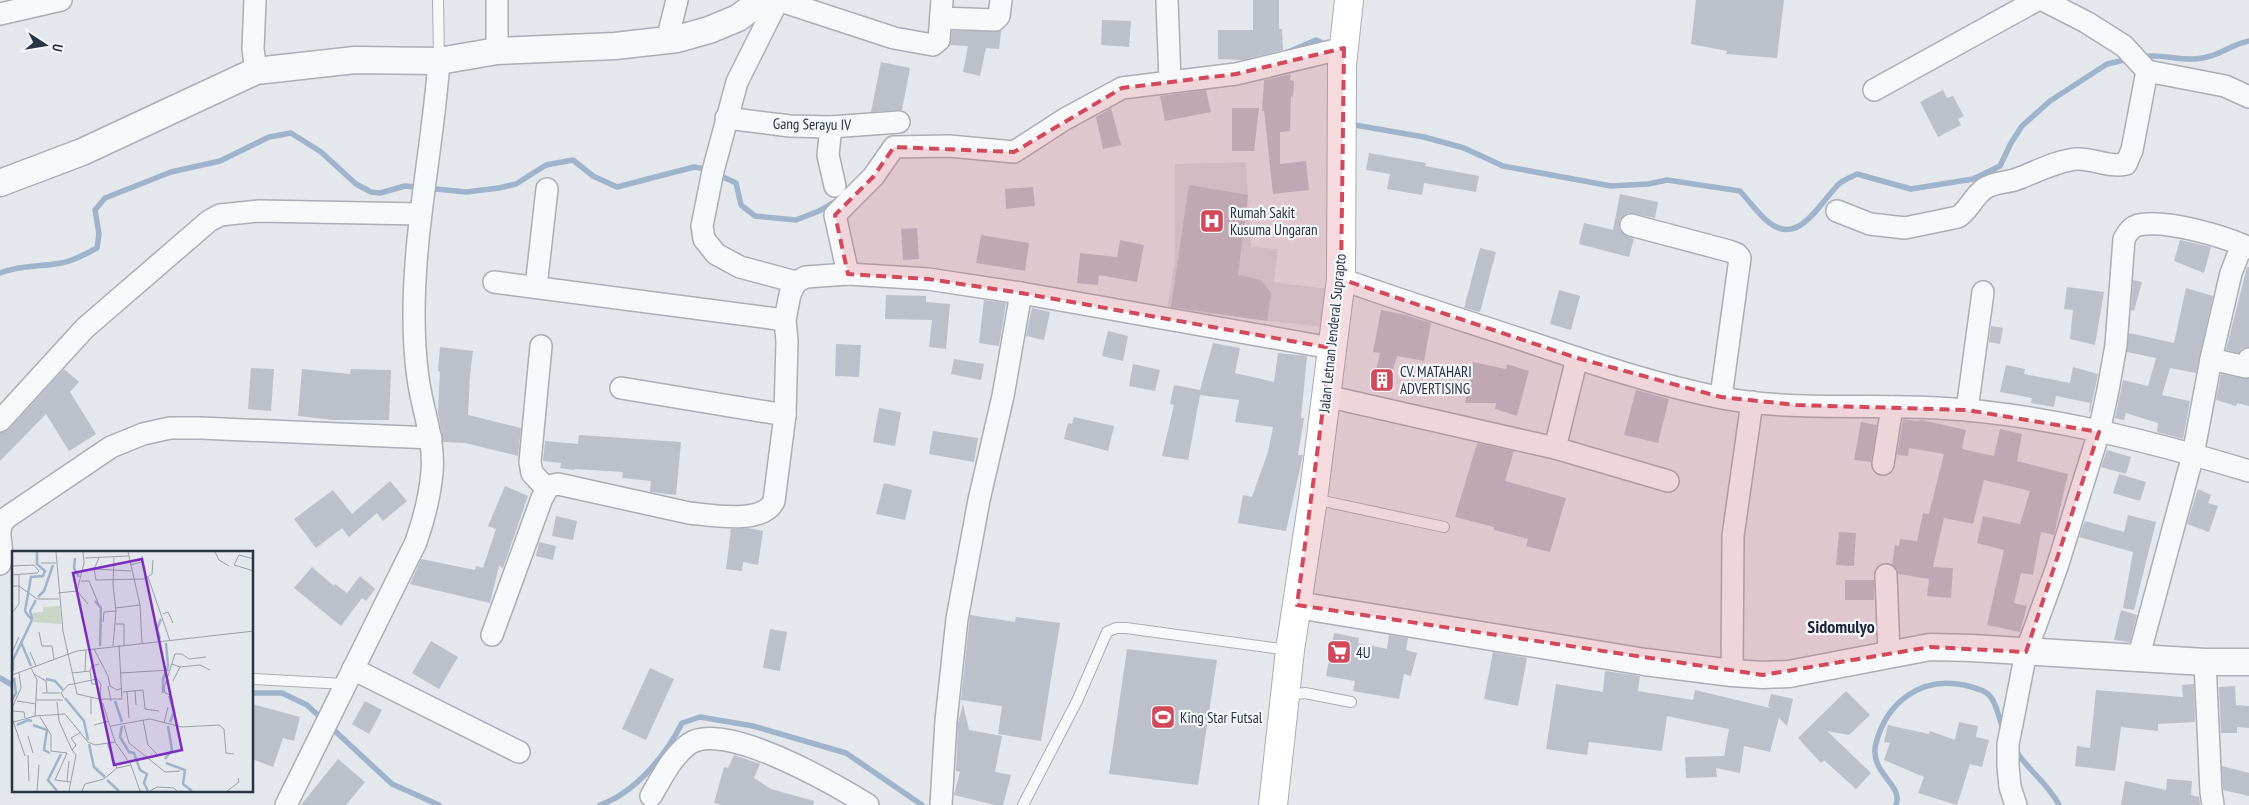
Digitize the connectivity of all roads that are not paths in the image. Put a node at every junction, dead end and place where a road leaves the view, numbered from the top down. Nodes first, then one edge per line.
1 (61, 0) edge
2 (255, 0) edge
3 (438, 0) edge
4 (497, 0) edge
5 (677, 0) edge
6 (762, 0) edge
7 (1001, 0) edge
8 (1167, 0) edge
9 (1349, 0) edge
10 (2037, 0) edge
11 (2043, 0) edge
12 (941, 9) edge
13 (0, 14) edge
14 (667, 40) junction
15 (1337, 50) junction
16 (497, 51) junction
17 (439, 61) junction
18 (256, 71) junction
19 (2147, 72) junction
20 (1170, 75) junction
21 (1874, 90) dead end
22 (2249, 97) edge
23 (726, 118) junction
24 (899, 122) dead end
25 (831, 127) junction
26 (0, 183) edge
27 (836, 186) dead end
28 (547, 189) dead end
29 (1837, 211) dead end
30 (420, 214) junction
31 (1631, 225) dead end
32 (2246, 247) edge
33 (848, 274) junction
34 (1341, 279) junction
35 (494, 282) dead end
36 (796, 282) junction
37 (536, 287) junction
38 (1982, 292) dead end
39 (1021, 293) junction
40 (785, 320) junction
41 (541, 346) dead end
42 (1331, 348) junction
43 (1577, 358) junction
44 (2211, 359) junction
45 (2249, 359) edge
46 (621, 388) dead end
47 (1326, 396) junction
48 (1721, 398) junction
49 (1752, 402) junction
50 (1892, 407) junction
51 (1968, 410) junction
52 (785, 414) junction
53 (0, 421) edge
54 (2099, 432) junction
55 (431, 438) junction
56 (1555, 448) junction
57 (2193, 455) junction
58 (1883, 464) dead end
59 (2249, 471) edge
60 (1668, 481) dead end
61 (546, 488) junction
62 (1313, 499) junction
63 (1444, 526) dead end
64 (0, 534) edge
65 (0, 564) edge
66 (1886, 575) dead end
67 (1297, 605) junction
68 (492, 635) dead end
69 (1290, 650) junction
70 (2026, 652) junction
71 (1889, 654) junction
72 (2138, 659) junction
73 (2205, 662) junction
74 (2249, 662) edge
75 (1732, 674) junction
76 (349, 676) junction
77 (254, 679) edge
78 (1285, 695) junction
79 (1351, 702) dead end
80 (519, 752) dead end
81 (651, 796) dead end
82 (286, 805) edge
83 (868, 805) edge
84 (941, 805) edge
85 (1023, 805) edge
86 (1273, 805) edge
87 (2016, 805) edge
88 (2213, 805) edge

1 - 13 street
2 - 18 street
3 - 17 lane
4 - 16 street
5 - 14 street
6 - 14 street
7 - 12 street
8 - 20 street
9 - 15 main road, Jalan Letnan Jenderal Suprapto
10 - 21 street
11 - 19 street
12 - 23 street
14 - 16 street
15 - 20 street
15 - 34 main road, Jalan Letnan Jenderal Suprapto
16 - 17 street
17 - 18 street
17 - 30 street
18 - 26 street
19 - 22 street
19 - 29 street
20 - 33 street
23 - 25 street, Gang Serayu IV
23 - 36 street
24 - 25 street, Gang Serayu IV
25 - 27 street
28 - 37 street
30 - 53 street
30 - 55 street
31 - 48 street
32 - 44 street
32 - 54 street
33 - 36 street
33 - 39 street
34 - 42 main road, Jalan Letnan Jenderal Suprapto
34 - 43 street
35 - 37 street
36 - 40 street
37 - 40 street
38 - 51 street
39 - 42 street
39 - 84 street
40 - 52 street
41 - 61 street
42 - 47 main road, Jalan Letnan Jenderal Suprapto
43 - 48 street
43 - 56 street
44 - 45 street
44 - 57 street
46 - 52 street
47 - 56 street
47 - 62 main road, Jalan Letnan Jenderal Suprapto
48 - 49 street
49 - 50 street
49 - 75 street
50 - 51 street
50 - 58 street
51 - 54 street
52 - 61 street
54 - 57 street
54 - 70 street
55 - 64 street
55 - 76 street
56 - 60 street
57 - 59 street
57 - 72 street
61 - 68 street
62 - 63 lane
62 - 67 main road, Jalan Letnan Jenderal Suprapto
64 - 65 street
66 - 71 street
67 - 69 main road, Jalan Letnan Jenderal Suprapto
67 - 75 street
69 - 78 main road, Jalan Letnan Jenderal Suprapto
69 - 85 lane
70 - 71 street
70 - 72 street
70 - 87 street
71 - 75 street
72 - 73 street
73 - 74 street
73 - 88 street
76 - 77 lane
76 - 80 street
76 - 82 street
78 - 79 lane
78 - 86 main road, Jalan Letnan Jenderal Suprapto
81 - 83 street

